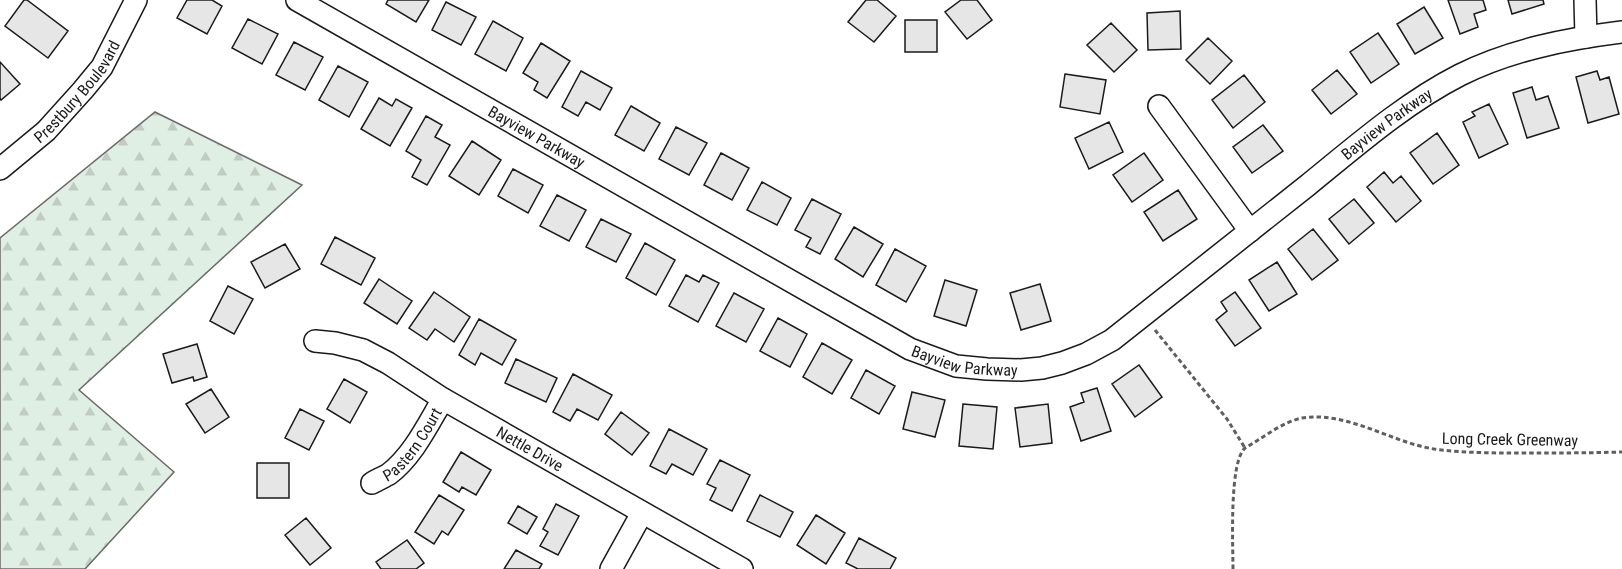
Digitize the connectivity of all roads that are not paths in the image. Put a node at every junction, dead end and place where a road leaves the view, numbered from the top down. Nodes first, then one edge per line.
1 (136, 0) edge
2 (297, 0) edge
3 (1585, 0) edge
4 (1622, 32) edge
5 (1586, 37) junction
6 (1159, 106) dead end
7 (0, 169) edge
8 (1250, 231) junction
9 (315, 341) dead end
10 (443, 399) junction
11 (372, 483) dead end
12 (642, 513) junction
13 (611, 569) edge
14 (742, 569) edge

1 - 7 street, Prestbury Boulevard
2 - 8 street, Bayview Parkway
3 - 5 street
4 - 5 street, Bayview Parkway
5 - 8 street, Bayview Parkway
6 - 8 street
9 - 10 street, Nettle Drive
10 - 11 street, Pastern Court
10 - 12 street, Nettle Drive
12 - 13 street
12 - 14 street, Nettle Drive

